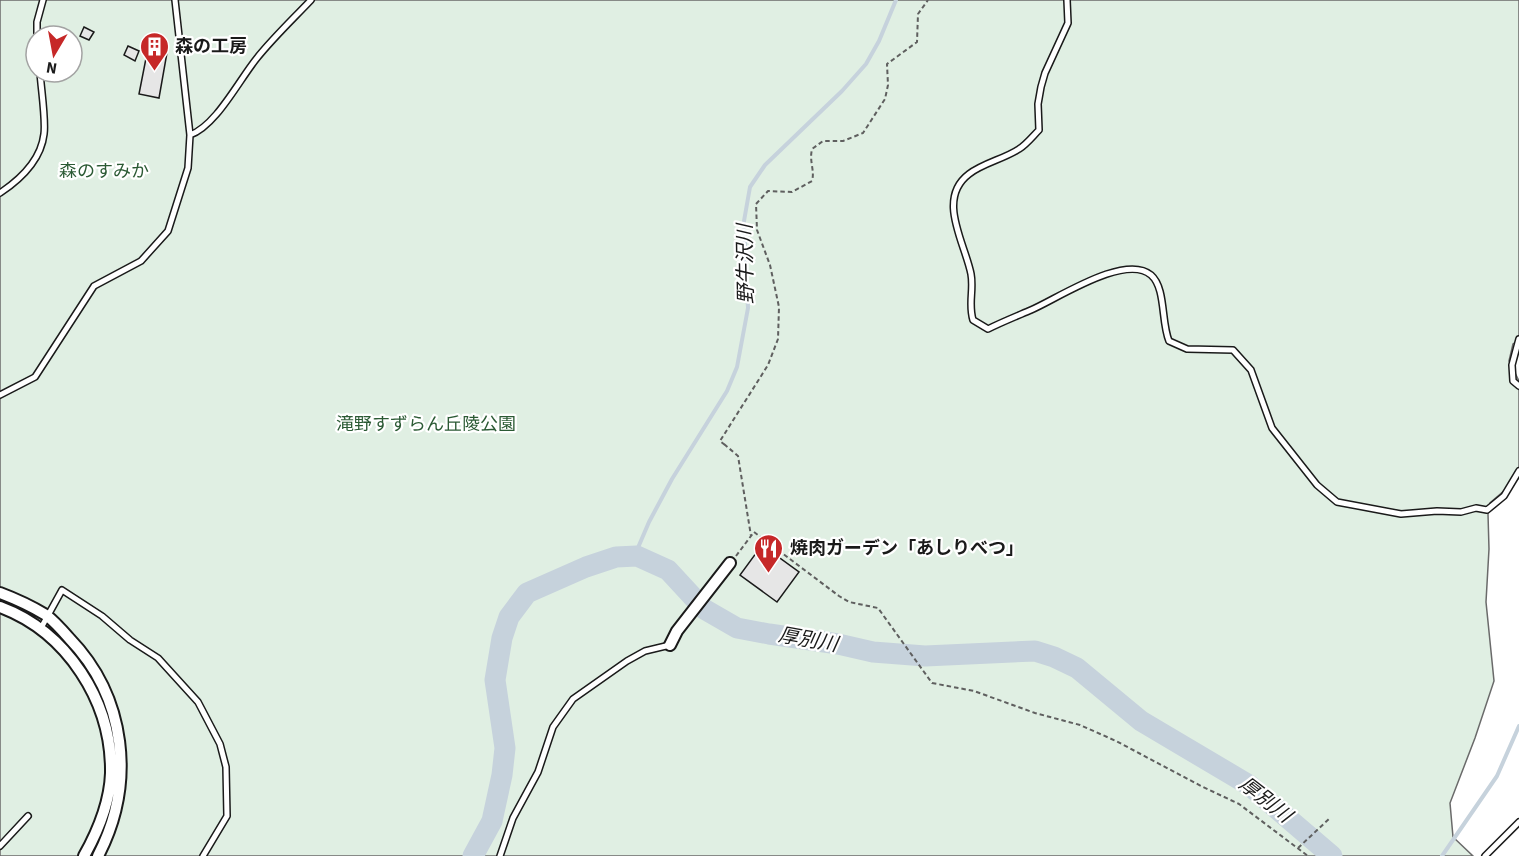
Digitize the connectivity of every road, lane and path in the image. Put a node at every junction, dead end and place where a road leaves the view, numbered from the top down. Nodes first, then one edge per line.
1 (43, 0) edge
2 (175, 0) edge
3 (311, 0) edge
4 (928, 0) edge
5 (1067, 0) edge
6 (37, 24) edge
7 (41, 84) edge
8 (190, 135) junction
9 (0, 193) edge
10 (1519, 339) edge
11 (1519, 386) edge
12 (0, 395) edge
13 (1519, 471) edge
14 (751, 537) junction
15 (730, 563) joint
16 (0, 593) edge
17 (0, 607) edge
18 (47, 616) junction
19 (41, 628) junction
20 (670, 645) joint
21 (114, 791) junction
22 (28, 816) dead end
23 (1330, 818) dead end
24 (1519, 822) edge
25 (0, 846) edge
26 (1298, 848) junction
27 (84, 856) edge
28 (98, 856) edge
29 (203, 856) edge
30 (500, 856) edge
31 (1308, 856) edge
32 (1485, 856) edge

1 - 6 lane
2 - 8 lane
3 - 8 lane
4 - 14 path
5 - 13 lane
7 - 9 lane
8 - 12 lane
10 - 11 lane
14 - 15 path
14 - 26 path
15 - 20 street
16 - 18 street
17 - 19 street
18 - 19 lane
18 - 21 street
18 - 29 lane
19 - 21 street
20 - 30 lane
21 - 27 street
21 - 28 street
22 - 25 lane
23 - 26 path
24 - 32 lane
26 - 31 path

